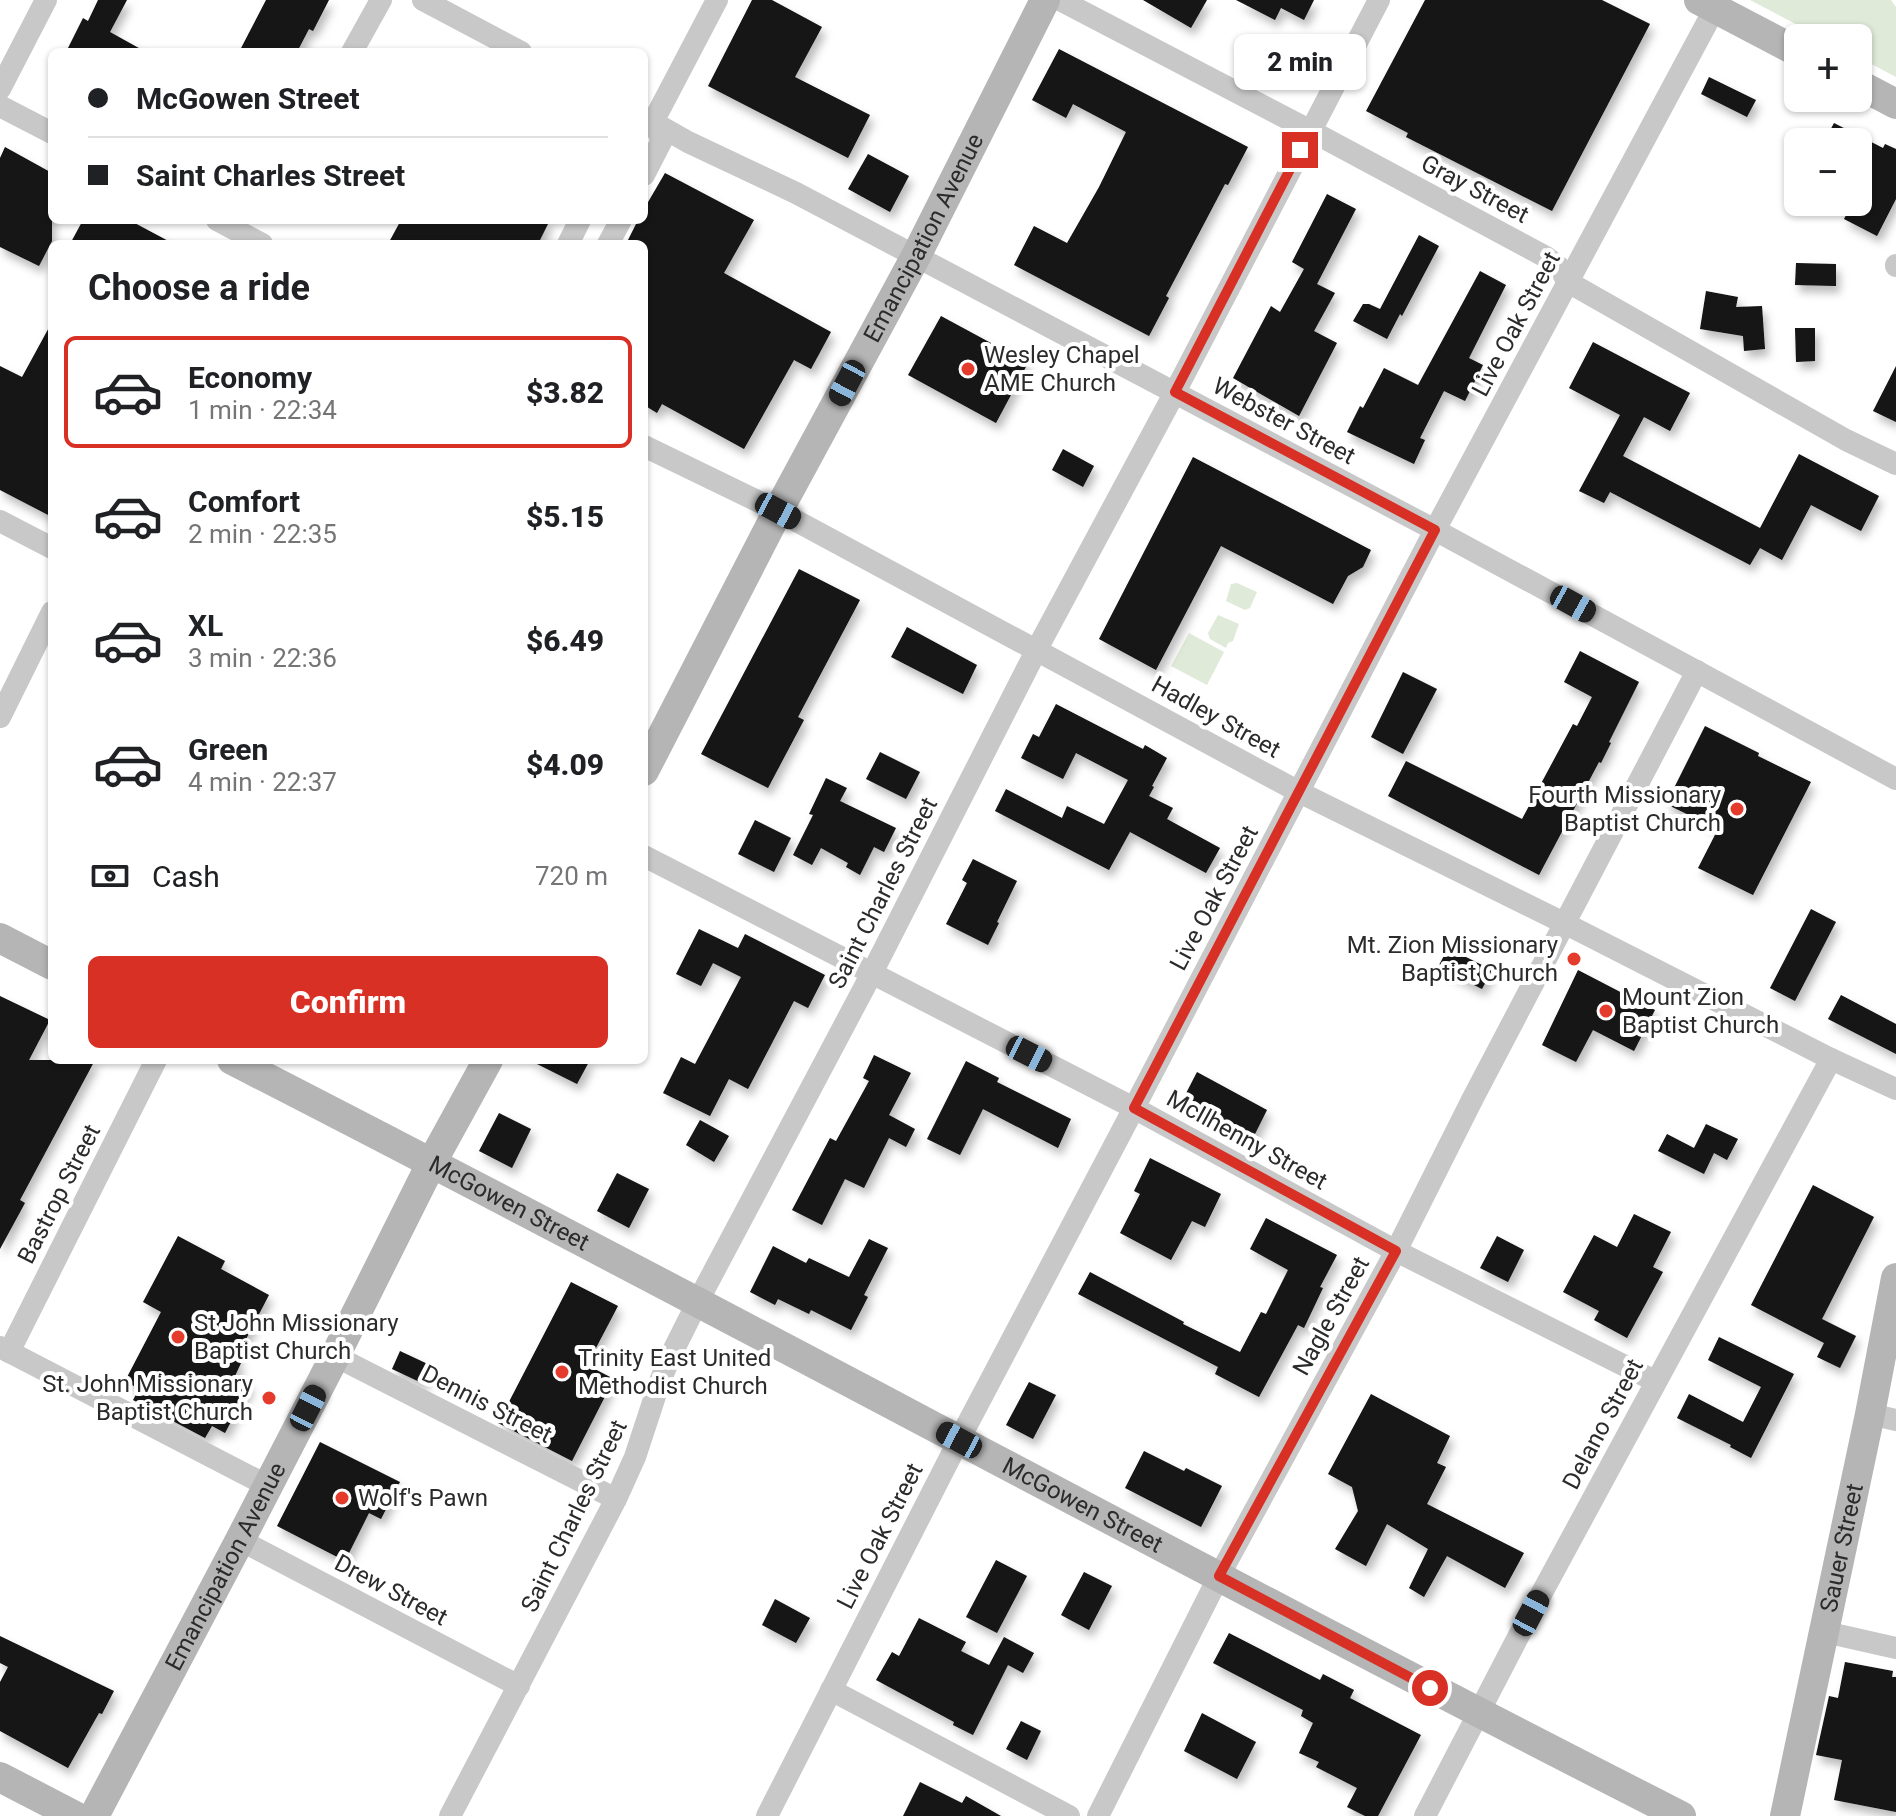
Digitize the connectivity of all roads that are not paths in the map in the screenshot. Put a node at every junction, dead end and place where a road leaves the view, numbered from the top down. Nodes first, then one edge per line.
1 (46, 0) edge
2 (381, 0) edge
3 (423, 0) edge
4 (717, 0) edge
5 (1045, 0) edge
6 (1060, 0) edge
7 (1379, 0) edge
8 (1707, 4) edge
9 (1784, 45) edge
10 (354, 48) edge
11 (513, 48) edge
12 (0, 89) edge
13 (1872, 91) edge
14 (1896, 104) edge
15 (0, 106) edge
16 (648, 119) edge
17 (648, 122) edge
18 (648, 122) edge
19 (48, 131) edge
20 (1311, 131) junction
21 (648, 167) edge
22 (226, 224) edge
23 (254, 236) edge
24 (916, 256) junction
25 (1568, 282) junction
26 (1175, 392) junction
27 (648, 448) edge
28 (1896, 464) edge
29 (778, 511) junction
30 (0, 521) edge
31 (1435, 530) junction
32 (48, 546) edge
33 (48, 620) edge
34 (1037, 649) junction
35 (1697, 671) junction
36 (0, 717) edge
37 (648, 763) edge
38 (1896, 779) edge
39 (1299, 792) junction
40 (648, 858) edge
41 (1564, 923) junction
42 (0, 938) edge
43 (48, 963) edge
44 (872, 973) junction
45 (1831, 1059) junction
46 (154, 1064) edge
47 (240, 1064) edge
48 (486, 1064) edge
49 (1896, 1089) edge
50 (1134, 1108) junction
51 (432, 1162) junction
52 (1396, 1251) junction
53 (1896, 1278) edge
54 (697, 1303) junction
55 (4, 1350) edge
56 (335, 1356) junction
57 (1655, 1381) junction
58 (1883, 1417) edge
59 (959, 1440) junction
60 (268, 1486) junction
61 (616, 1499) junction
62 (240, 1540) junction
63 (1219, 1576) junction
64 (1825, 1632) junction
65 (1896, 1648) edge
66 (519, 1686) junction
67 (831, 1690) junction
68 (1477, 1713) junction
69 (0, 1777) edge
70 (75, 1816) edge
71 (94, 1816) edge
72 (450, 1816) edge
73 (767, 1816) edge
74 (1069, 1816) edge
75 (1098, 1816) edge
76 (1425, 1816) edge
77 (1681, 1816) edge
78 (1785, 1816) edge

1 - 12 street
2 - 10 street
3 - 11 street
4 - 16 street
5 - 24 street, Emancipation Avenue
6 - 20 street, Gray Street
7 - 20 street, Saint Charles Street
8 - 9 street
8 - 25 street, Live Oak Street
13 - 14 street
15 - 19 street
17 - 21 street
18 - 24 street, Webster Street
20 - 25 street, Gray Street
20 - 26 street, Saint Charles Street
22 - 23 street
24 - 26 street, Webster Street
24 - 29 street, Emancipation Avenue
25 - 28 street, Gray Street
25 - 31 street, Live Oak Street
26 - 31 street, Webster Street
26 - 34 street, Saint Charles Street
27 - 29 street, Hadley Street
29 - 34 street, Hadley Street
29 - 37 street, Emancipation Avenue
30 - 32 street
31 - 35 street, Webster Street
31 - 39 street, Live Oak Street
33 - 36 street
34 - 39 street, Hadley Street
34 - 44 street, Saint Charles Street
35 - 38 street, Webster Street
35 - 41 street, Nagle Street
39 - 41 street, Hadley Street
39 - 50 street, Live Oak Street
40 - 44 street, McIlhenny Street
41 - 45 street, Hadley Street
41 - 52 street, Nagle Street
42 - 43 street
44 - 50 street, McIlhenny Street
44 - 54 street, Saint Charles Street
45 - 49 street, Hadley Street
45 - 57 street, Delano Street
46 - 55 street, Bastrop Street
47 - 51 street, McGowen Street
48 - 51 street, Emancipation Avenue
50 - 52 street, McIlhenny Street
50 - 59 street, Live Oak Street
51 - 54 street, McGowen Street
51 - 56 street, Emancipation Avenue
52 - 57 street, McIlhenny Street
52 - 63 street, Nagle Street
53 - 58 street, Sauer Street
54 - 59 street, McGowen Street
54 - 61 street, Saint Charles Street
55 - 60 street
56 - 60 street, Emancipation Avenue
56 - 61 street, Dennis Street
57 - 68 street, Delano Street
58 - 64 street, Sauer Street
59 - 63 street, McGowen Street
59 - 67 street, Live Oak Street
60 - 62 street, Emancipation Avenue
61 - 66 street, Saint Charles Street
62 - 66 street, Drew Street
62 - 71 street, Emancipation Avenue
63 - 68 street, McGowen Street
63 - 75 street, Nagle Street
64 - 65 street
64 - 78 street, Sauer Street
66 - 72 street, Saint Charles Street
67 - 73 street, Live Oak Street
67 - 74 street
68 - 76 street, Delano Street
68 - 77 street, McGowen Street
69 - 70 street

